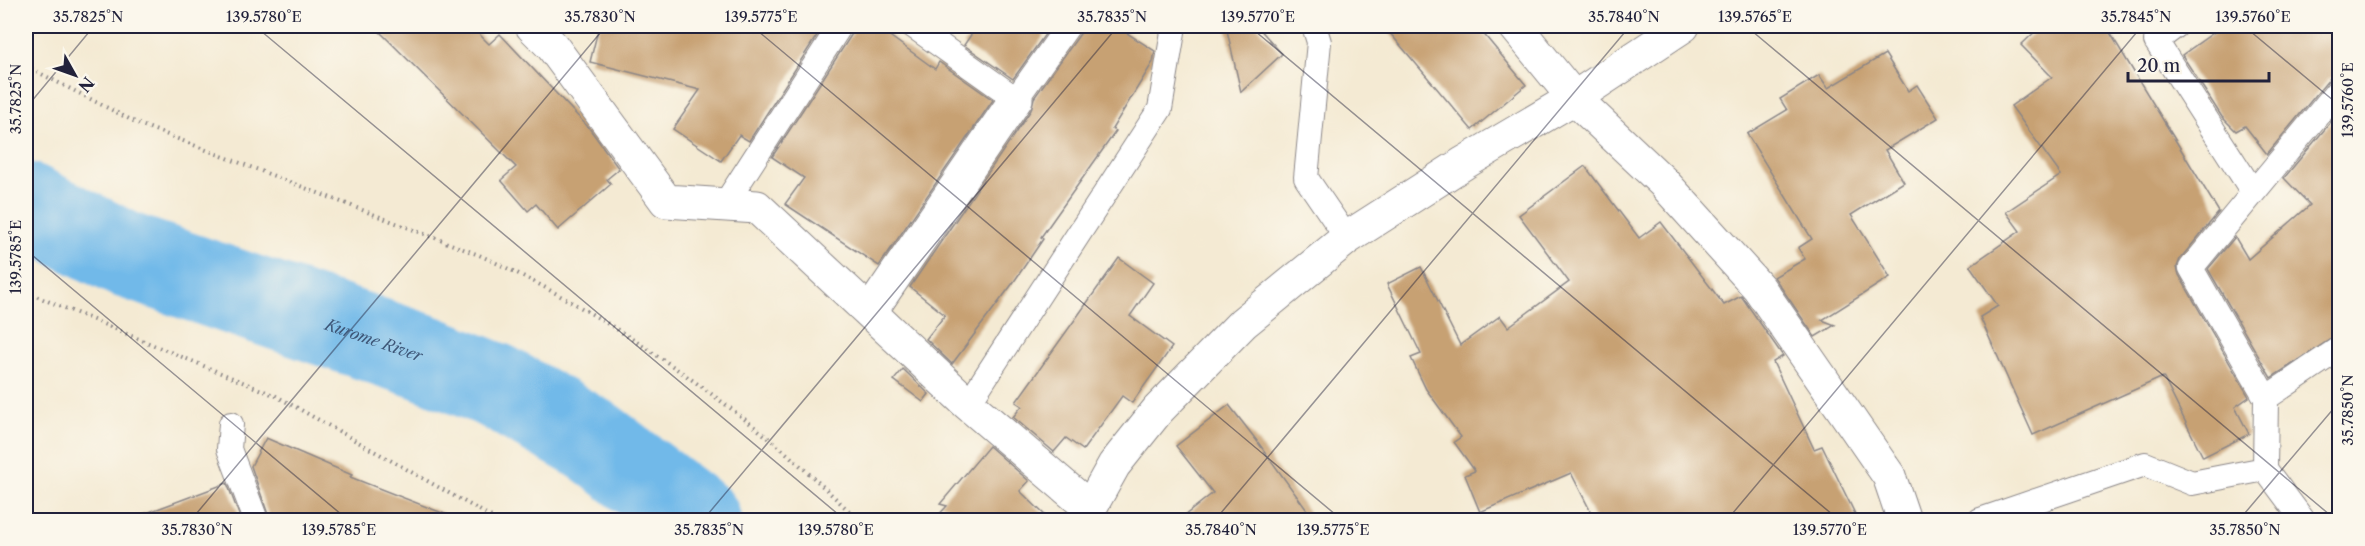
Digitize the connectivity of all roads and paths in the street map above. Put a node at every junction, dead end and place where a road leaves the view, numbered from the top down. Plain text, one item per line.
1 (840, 26) edge
2 (913, 26) edge
3 (1068, 26) edge
4 (1174, 26) edge
5 (1314, 26) edge
6 (1515, 26) edge
7 (1683, 26) edge
8 (2176, 26) edge
9 (548, 32) edge
10 (26, 66) edge
11 (2340, 88) edge
12 (1574, 98) junction
13 (1016, 99) junction
14 (2253, 192) junction
15 (725, 204) junction
16 (1347, 238) junction
17 (26, 292) edge
18 (870, 312) junction
19 (2340, 348) edge
20 (2266, 398) junction
21 (968, 404) junction
22 (231, 424) dead end
23 (2265, 469) junction
24 (1089, 514) edge
25 (256, 520) edge
26 (497, 520) edge
27 (859, 520) edge
28 (1904, 520) edge
29 (1980, 520) edge
30 (2303, 520) edge

1 - 15 lane
2 - 13 lane
3 - 13 lane
4 - 21 lane
5 - 16 lane
6 - 12 street
7 - 12 street
8 - 14 lane
9 - 15 street
10 - 27 path
11 - 14 lane
12 - 16 street
12 - 28 street
13 - 18 street
14 - 20 lane
15 - 18 street
16 - 24 street
17 - 26 path
18 - 21 street
19 - 20 lane
20 - 23 lane
21 - 24 street
22 - 25 lane
23 - 29 lane
23 - 30 lane

